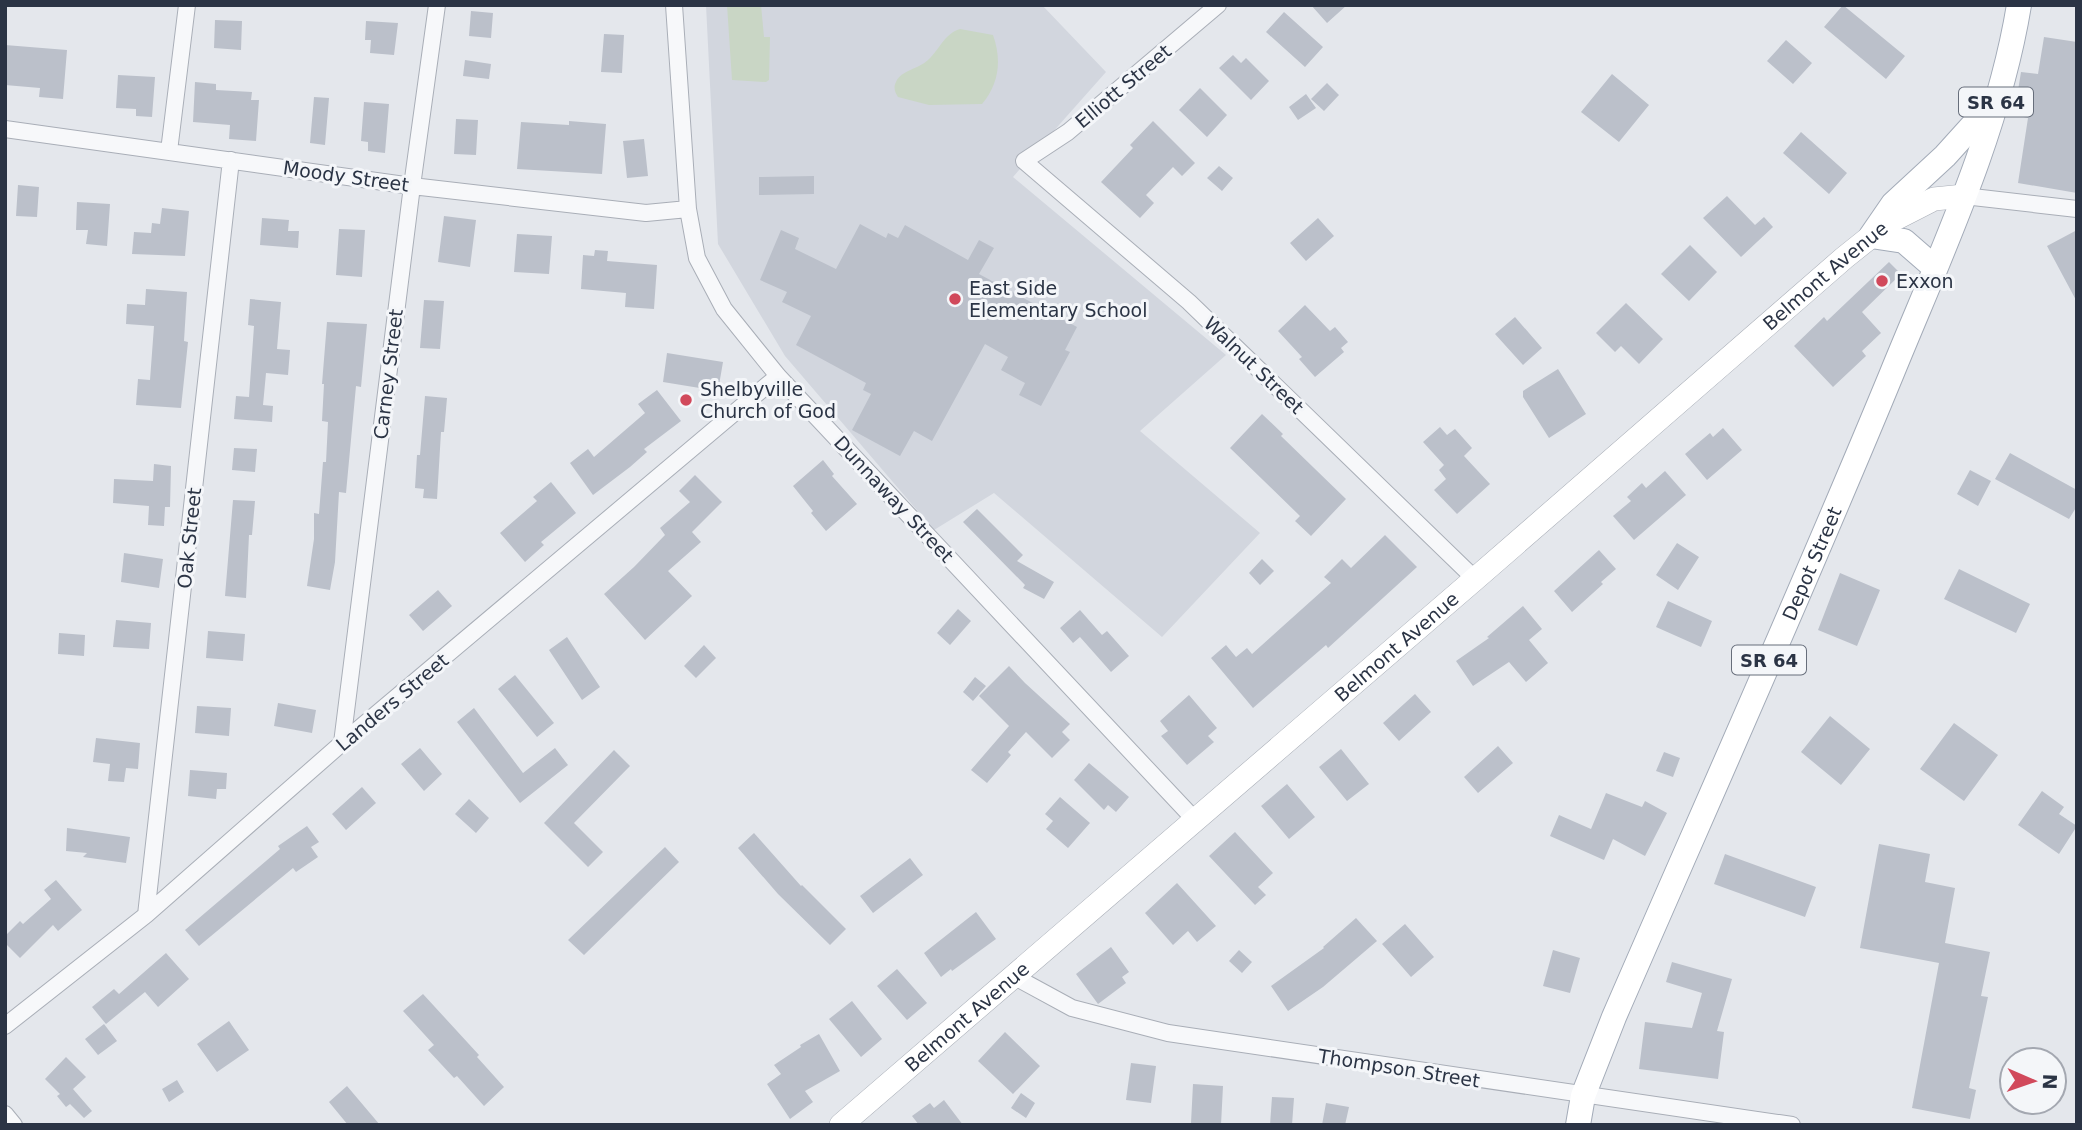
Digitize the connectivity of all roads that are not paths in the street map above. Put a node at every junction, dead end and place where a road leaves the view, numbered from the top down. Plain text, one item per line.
1 (187, 5) edge
2 (437, 5) edge
3 (674, 5) edge
4 (1218, 5) edge
5 (2019, 5) edge
6 (1997, 100) junction
7 (5, 129) edge
8 (169, 151) junction
9 (231, 160) junction
10 (1024, 161) joint
11 (412, 186) junction
12 (1964, 196) junction
13 (688, 209) junction
14 (2077, 209) edge
15 (1871, 236) junction
16 (1935, 268) junction
17 (778, 376) junction
18 (1475, 579) junction
19 (342, 743) junction
20 (1195, 820) junction
21 (146, 915) junction
22 (1015, 977) junction
23 (5, 1026) edge
24 (1583, 1096) junction
25 (5, 1114) edge
26 (14, 1125) edge
27 (841, 1125) edge
28 (1578, 1125) edge
29 (1793, 1125) edge

1 - 8 street
2 - 11 street, Carney Street
3 - 13 street, Dunnaway Street
4 - 10 street, Elliott Street
5 - 6 main road, SR 64
6 - 12 main road, SR 64
6 - 15 main road
7 - 8 street, Moody Street
8 - 9 street, Moody Street
9 - 11 street, Moody Street
9 - 21 street, Oak Street
10 - 18 street, Walnut Street
11 - 13 street, Moody Street
11 - 19 street, Carney Street
12 - 14 street
12 - 15 main road, Belmont Avenue
12 - 16 main road, Depot Street / SR 64
13 - 17 street, Dunnaway Street
15 - 16 main road
15 - 18 main road, Belmont Avenue
16 - 24 main road, Depot Street / SR 64
17 - 19 street, Landers Street
17 - 20 street, Dunnaway Street
18 - 20 main road, Belmont Avenue
19 - 21 street, Landers Street
20 - 22 main road, Belmont Avenue
21 - 23 street, Landers Street
22 - 24 street, Thompson Street
22 - 27 main road, Belmont Avenue
24 - 28 main road, Depot Street / SR 64
24 - 29 street, Thompson Street
25 - 26 street

